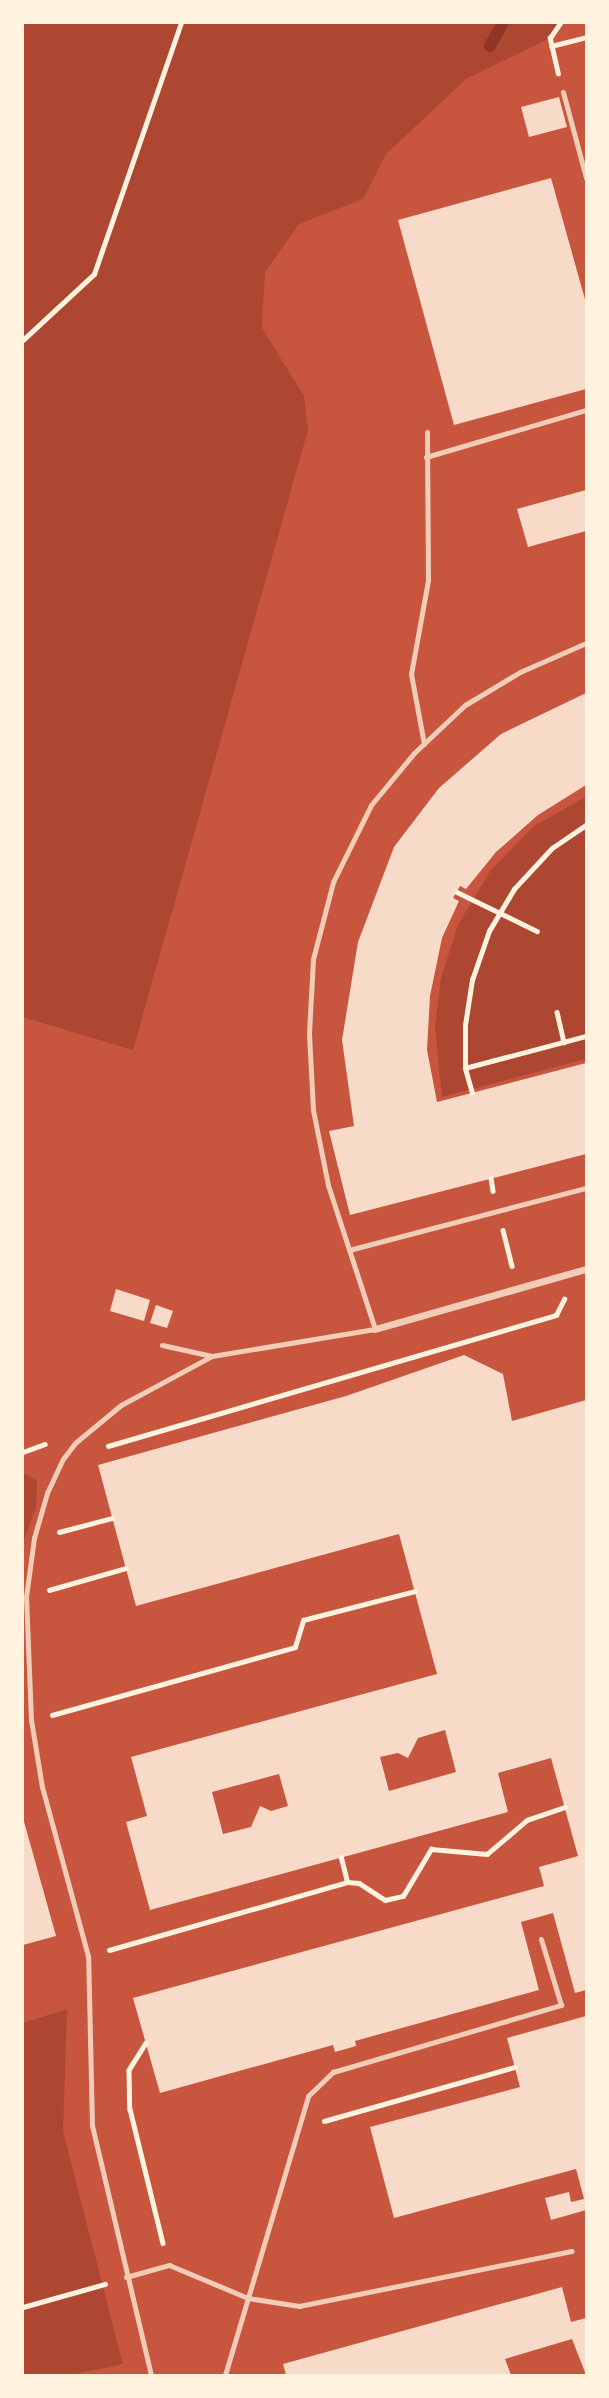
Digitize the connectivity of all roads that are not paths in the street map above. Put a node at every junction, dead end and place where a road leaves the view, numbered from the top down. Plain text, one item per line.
1 (563, 92) road end
2 (586, 178) edge
3 (586, 410) edge
4 (427, 432) dead end
5 (426, 457) junction
6 (586, 643) edge
7 (424, 744) junction
8 (586, 1188) edge
9 (349, 1251) junction
10 (586, 1269) edge
11 (375, 1329) junction
12 (162, 1345) dead end
13 (212, 1356) junction
14 (541, 1939) dead end
15 (572, 2251) dead end
16 (126, 2277) junction
17 (248, 2298) junction
18 (151, 2375) edge
19 (225, 2375) edge

1 - 2 lane
3 - 5 lane
4 - 5 lane
5 - 7 lane
6 - 7 lane
7 - 9 lane
8 - 9 lane
9 - 11 lane
10 - 11 street
11 - 13 lane
12 - 13 lane
13 - 16 lane
14 - 17 lane
15 - 17 lane
16 - 17 lane
16 - 18 lane
17 - 19 lane

